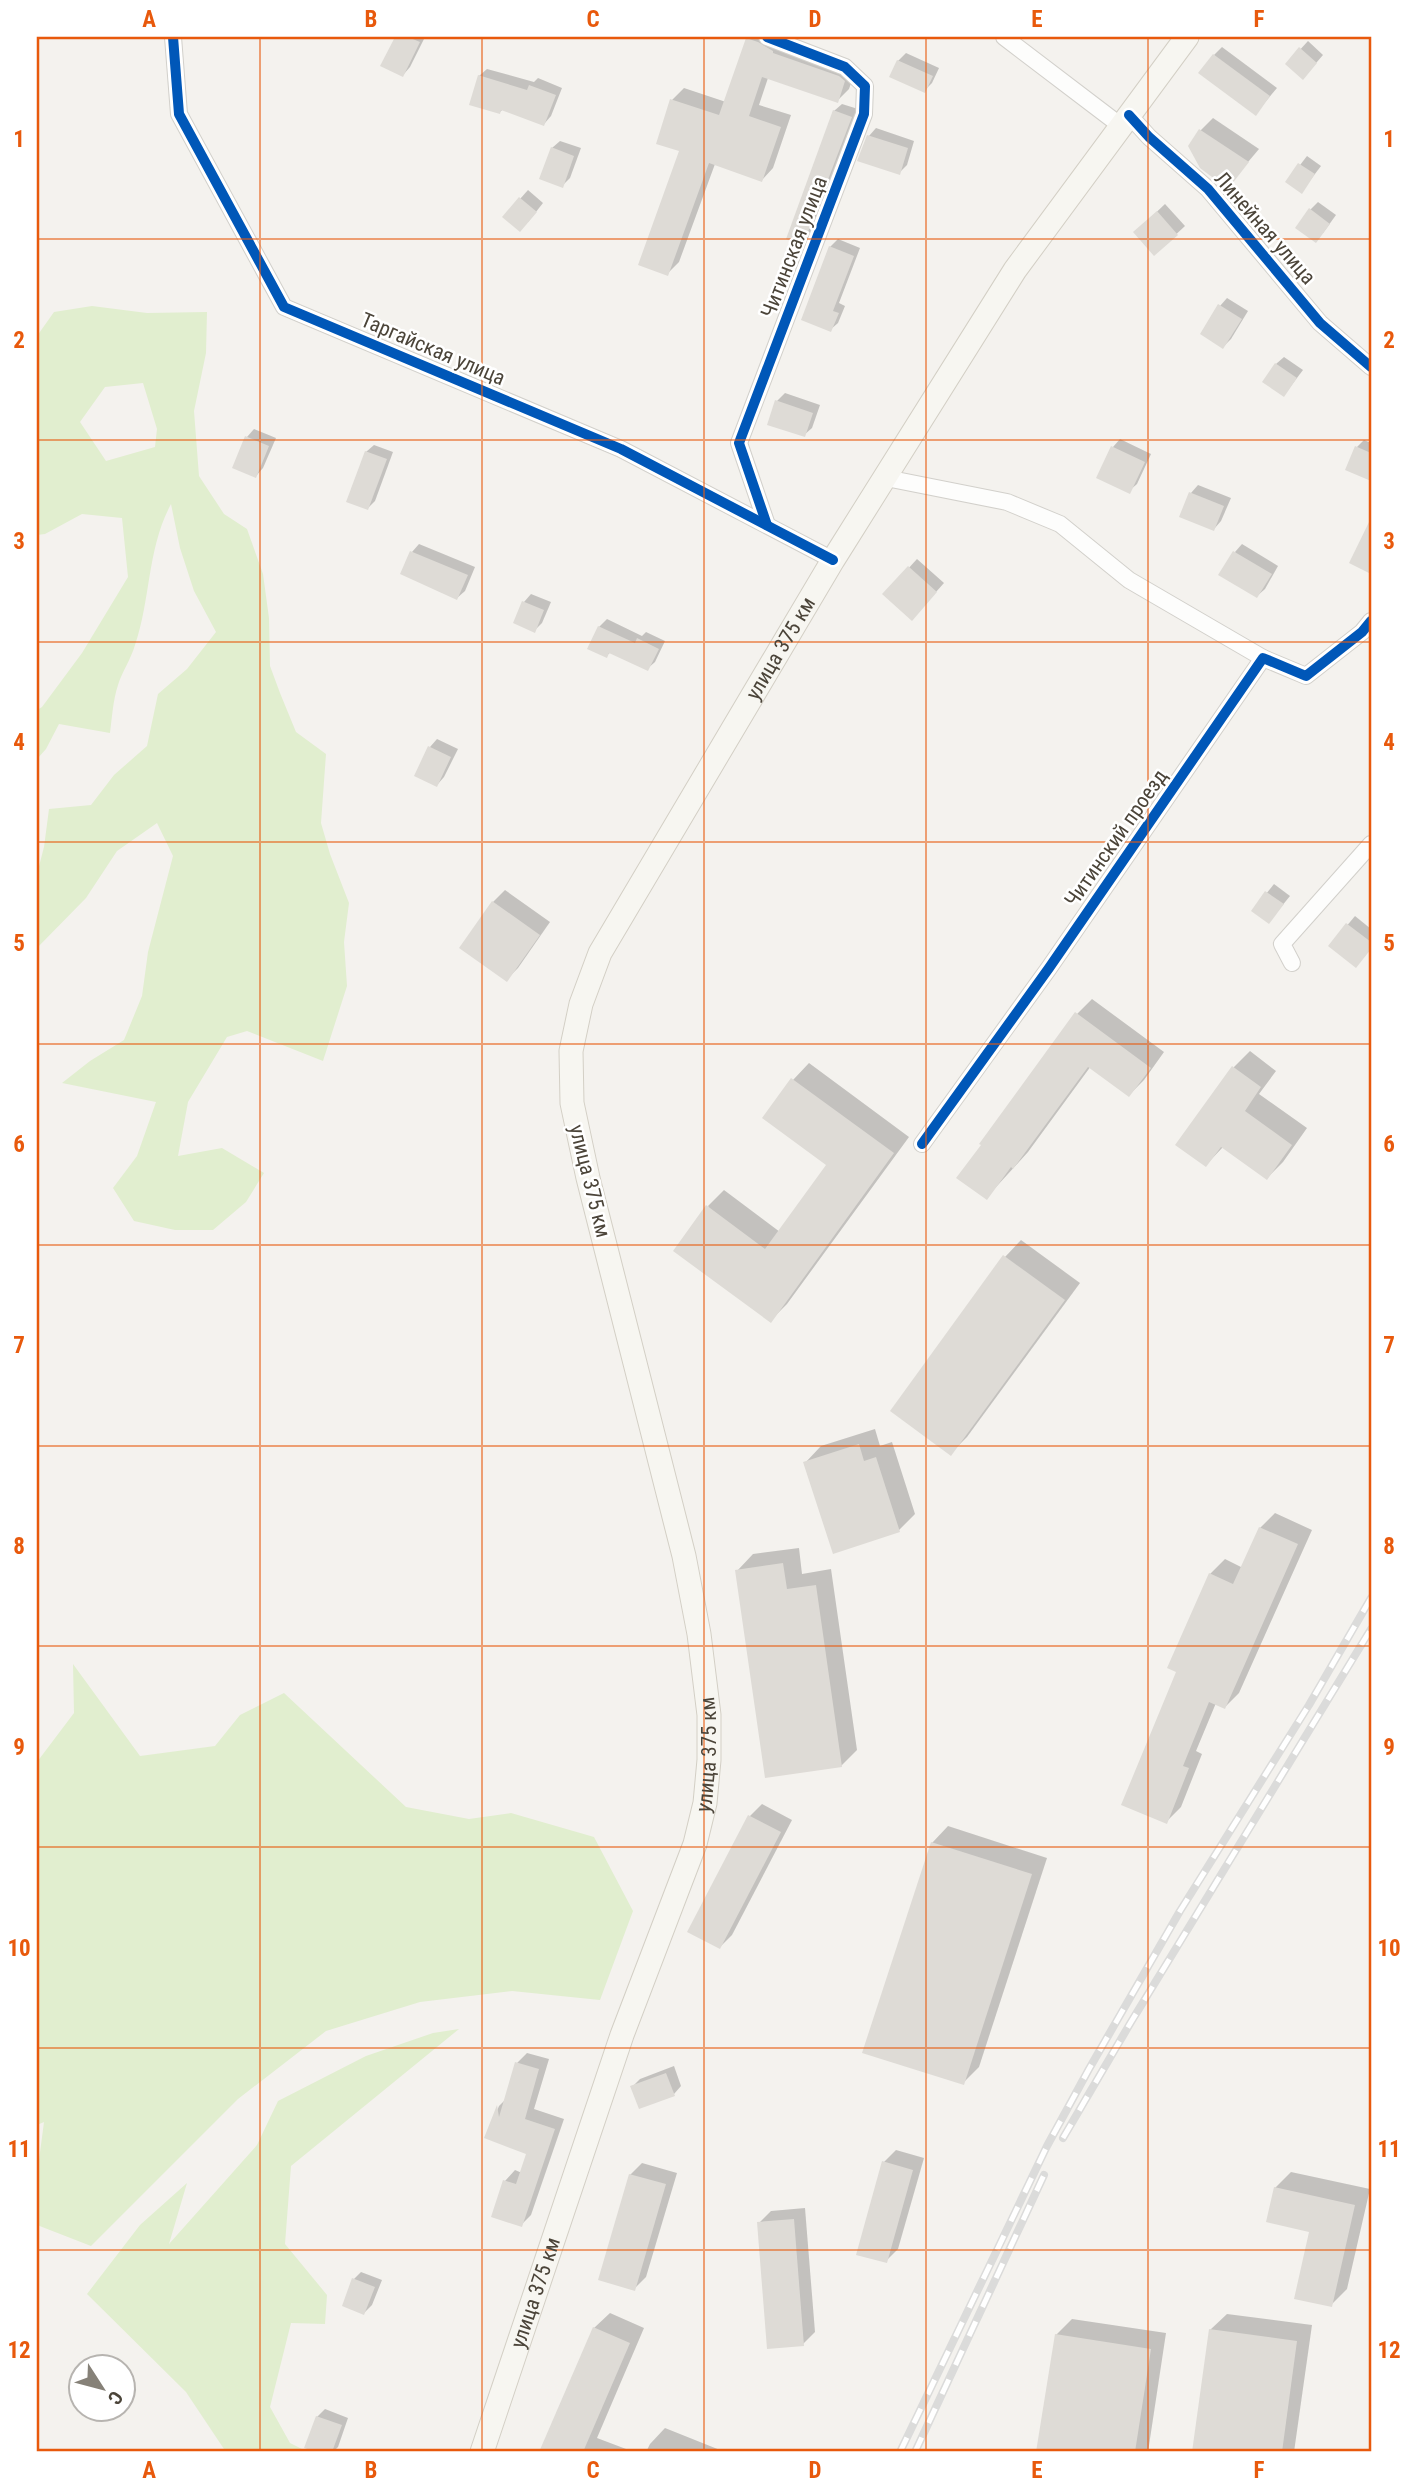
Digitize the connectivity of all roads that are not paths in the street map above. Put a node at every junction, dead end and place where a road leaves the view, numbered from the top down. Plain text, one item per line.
1 (173, 37) edge
2 (767, 37) edge
3 (1004, 37) edge
4 (1187, 37) edge
5 (1125, 120) junction
6 (1371, 368) edge
7 (886, 478) junction
8 (767, 525) junction
9 (833, 560) junction
10 (1371, 621) edge
11 (1263, 658) junction
12 (1371, 844) edge
13 (1292, 963) dead end
14 (922, 1144) dead end
15 (482, 2452) edge

1 - 8 street, Таргайская улица
2 - 8 street, Читинская улица
3 - 5 street, Линейная улица
4 - 5 main road, улица 375 км
5 - 6 street, Линейная улица
5 - 7 main road, улица 375 км
7 - 9 main road, улица 375 км
7 - 11 street
8 - 9 street, Таргайская улица
9 - 15 main road, улица 375 км
10 - 11 street
11 - 14 street, Читинский проезд
12 - 13 street

